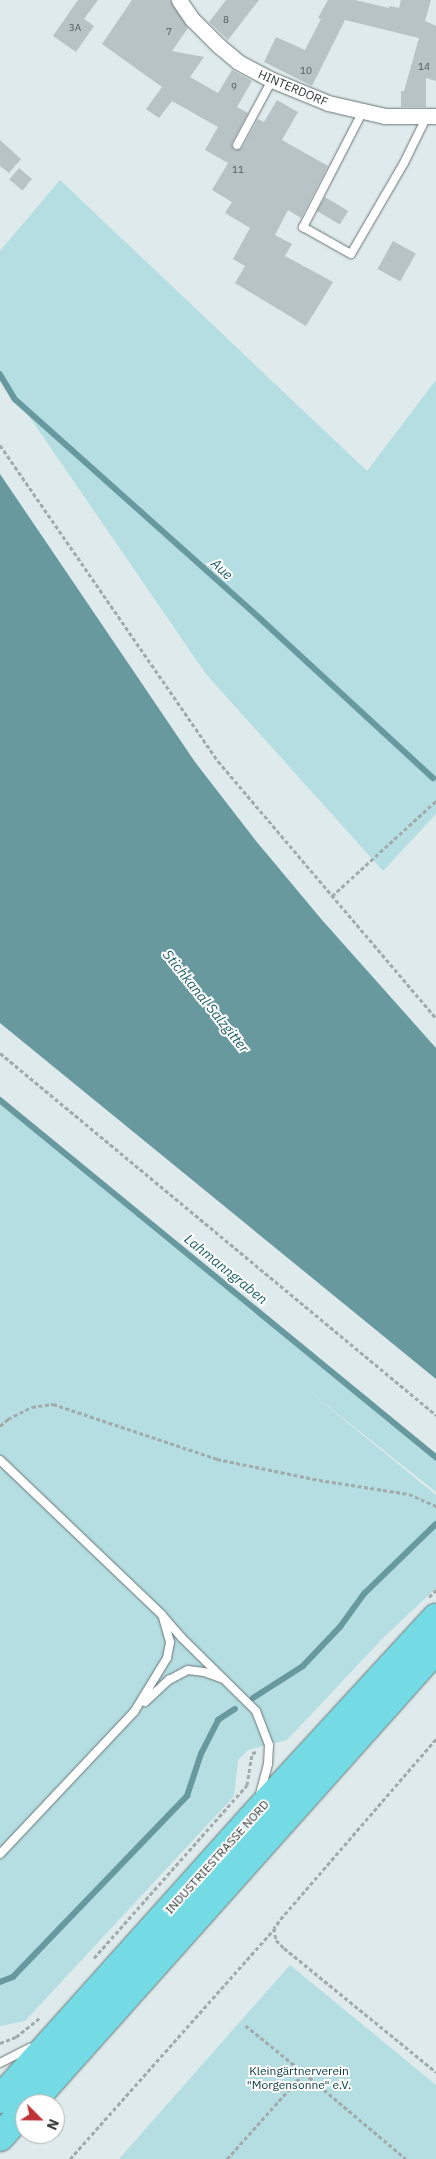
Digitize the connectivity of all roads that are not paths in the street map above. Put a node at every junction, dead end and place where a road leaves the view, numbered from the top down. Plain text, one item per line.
1 (179, 0) edge
2 (272, 80) junction
3 (363, 111) junction
4 (432, 116) edge
5 (237, 145) dead end
6 (0, 1460) edge
7 (430, 1610) edge
8 (162, 1615) junction
9 (436, 1650) edge
10 (227, 1680) junction
11 (134, 1712) junction
12 (252, 1818) junction
13 (0, 1854) edge
14 (58, 2016) junction
15 (0, 2063) edge
16 (39, 2094) edge
17 (0, 2099) edge
18 (15, 2120) edge
19 (0, 2137) edge

1 - 2 street, HINTERDORF
2 - 3 street, HINTERDORF
2 - 5 lane
3 - 4 street, HINTERDORF
3 - 4 lane
6 - 8 lane
7 - 12 highway, INDUSTRIESTRASSE NORD
8 - 10 lane
8 - 11 lane
9 - 16 highway, INDUSTRIESTRASSE NORD
10 - 11 lane
10 - 12 lane
11 - 13 lane
12 - 14 highway, INDUSTRIESTRASSE NORD
14 - 15 lane
14 - 17 highway, INDUSTRIESTRASSE NORD
18 - 19 highway

